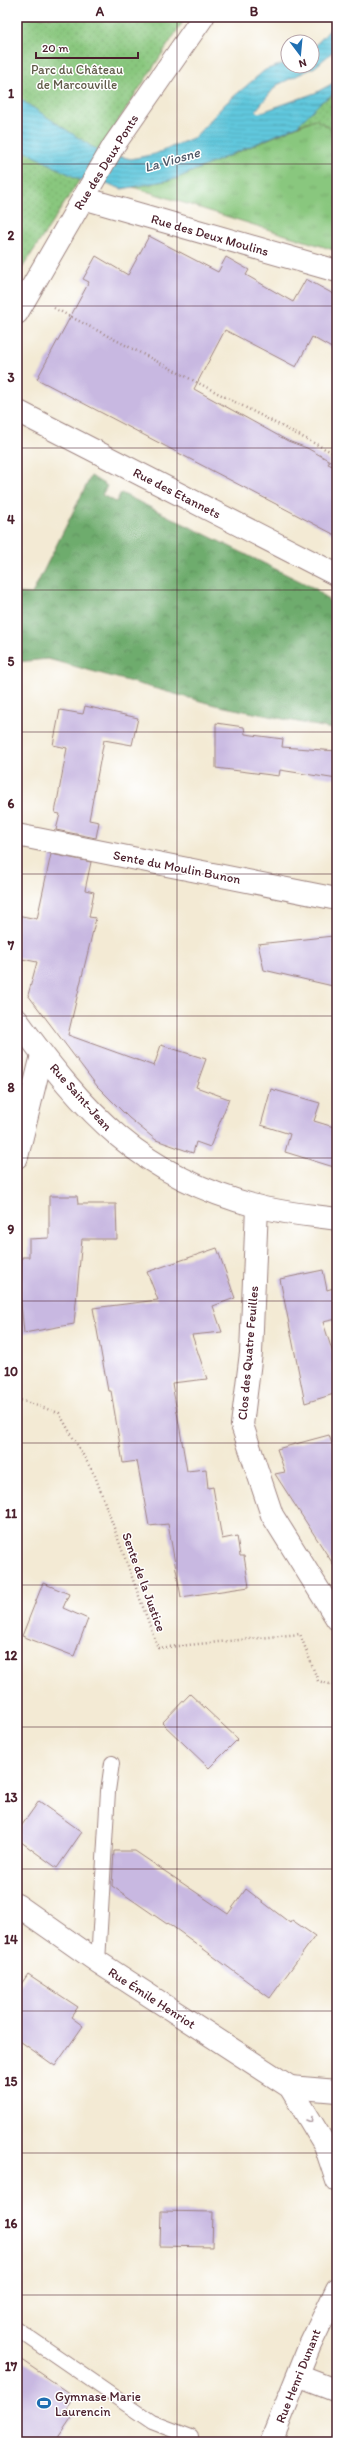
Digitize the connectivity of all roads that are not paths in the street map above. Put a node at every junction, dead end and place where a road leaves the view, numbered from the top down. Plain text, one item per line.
1 (203, 17) edge
2 (86, 192) junction
3 (337, 272) edge
4 (17, 313) edge
5 (17, 411) edge
6 (337, 575) edge
7 (17, 835) edge
8 (337, 898) edge
9 (17, 1020) edge
10 (42, 1055) junction
11 (17, 1158) edge
12 (258, 1207) junction
13 (337, 1219) edge
14 (337, 1619) edge
15 (112, 1763) dead end
16 (17, 1905) edge
17 (98, 1962) junction
18 (290, 2087) junction
19 (337, 2091) edge
20 (337, 2181) edge
21 (337, 2289) edge
22 (17, 2329) edge
23 (298, 2376) junction
24 (337, 2391) edge
25 (191, 2437) dead end
26 (271, 2442) edge

1 - 2 street, Rue des Deux Ponts
2 - 3 street, Rue des Deux Moulins
2 - 4 street, Rue des Deux Ponts
5 - 6 street, Rue des Etannets
7 - 8 street, Sente du Moulin Bunon
9 - 10 street, Rue Saint-Jean
10 - 11 street
10 - 12 street, Rue Saint-Jean
12 - 13 street, Rue Saint-Jean
12 - 14 street, Clos des Quatre Feuilles
15 - 17 lane
16 - 17 street, Rue Émile Henriot
17 - 18 street, Rue Émile Henriot
18 - 19 street, Rue Émile Henriot
18 -> 20 street, Rue Émile Henriot
21 - 23 street, Rue Henri Dunant
22 - 25 lane
23 - 24 street
23 - 26 street, Rue Henri Dunant

